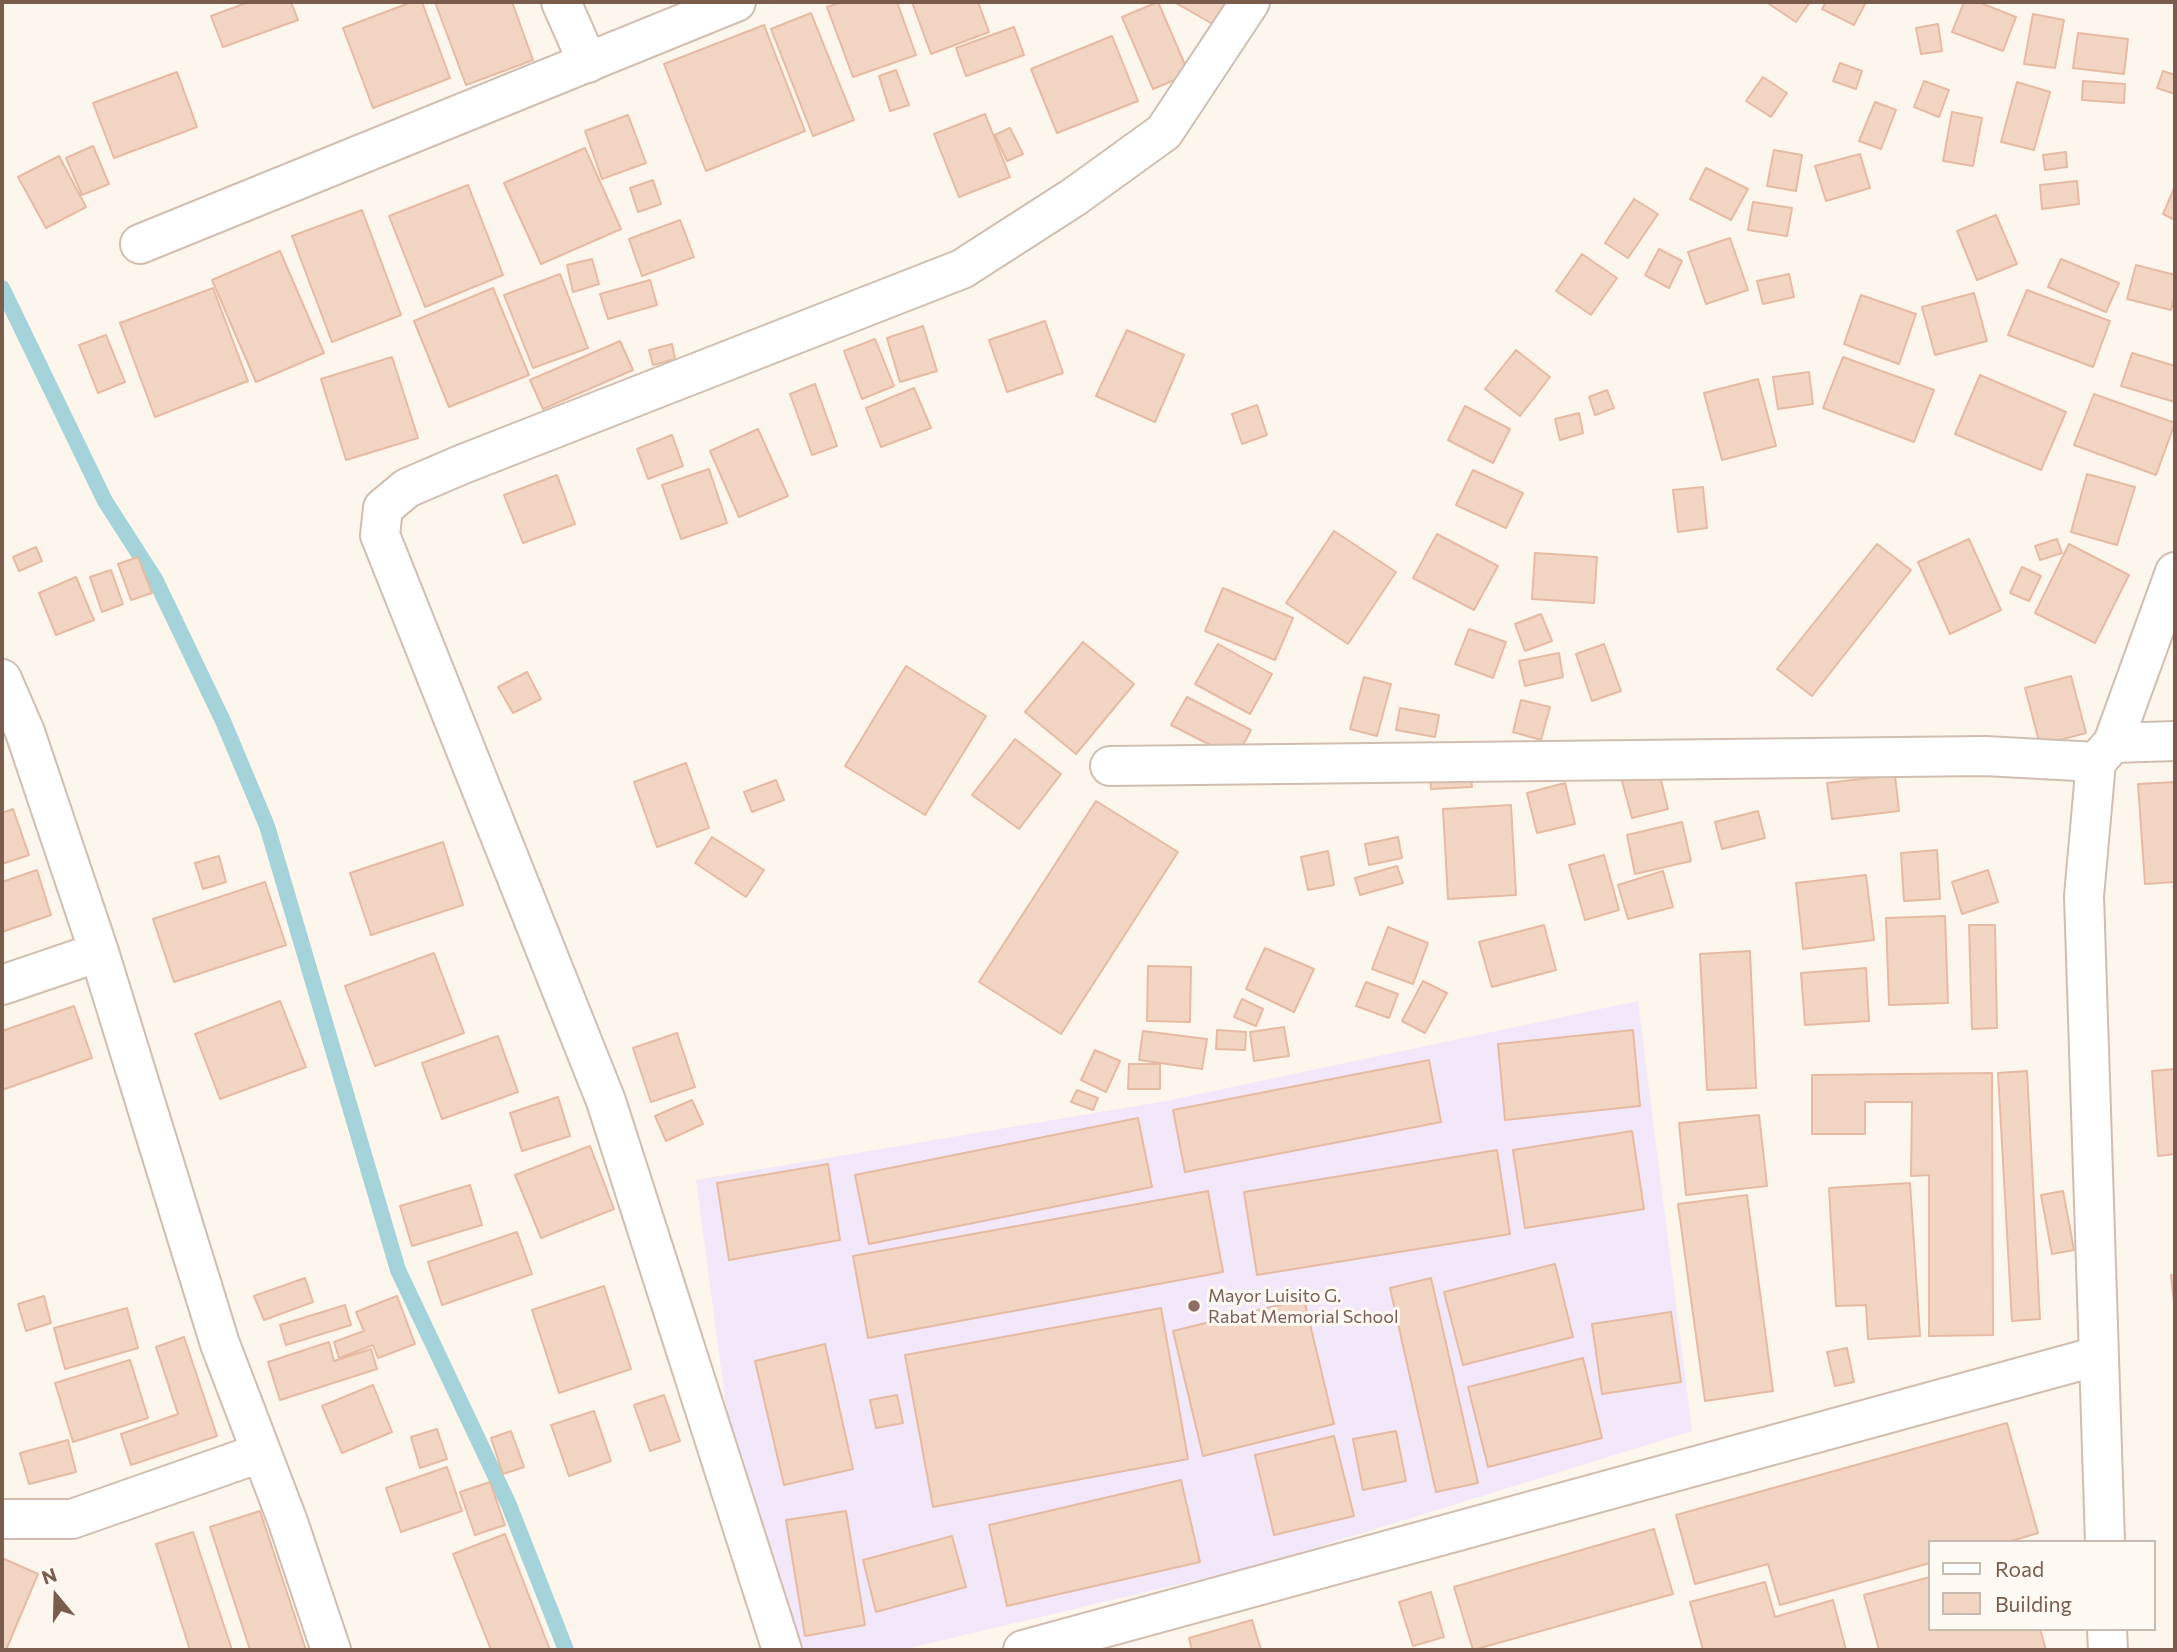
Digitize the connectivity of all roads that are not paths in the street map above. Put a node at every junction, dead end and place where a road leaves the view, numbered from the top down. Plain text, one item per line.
1 (561, 2) edge
2 (736, 2) edge
3 (1250, 2) edge
4 (588, 63) junction
5 (140, 244) dead end
6 (2175, 572) edge
7 (2, 679) edge
8 (2175, 741) edge
9 (2105, 753) junction
10 (1110, 766) dead end
11 (99, 951) junction
12 (2, 985) edge
13 (2098, 1356) junction
14 (260, 1453) junction
15 (2, 1520) edge
16 (2105, 1540) edge
17 (2108, 1631) edge
18 (331, 1650) edge
19 (782, 1650) edge
20 (1023, 1650) edge
21 (2108, 1650) edge

1 - 4 street
2 - 4 street
3 - 19 street
4 - 5 street
6 - 9 street
7 - 11 street
8 - 9 street
9 - 10 street
9 - 13 street
11 - 12 street
11 - 14 street
13 - 16 street
13 - 20 street
14 - 15 street
14 - 18 street
17 - 21 street

